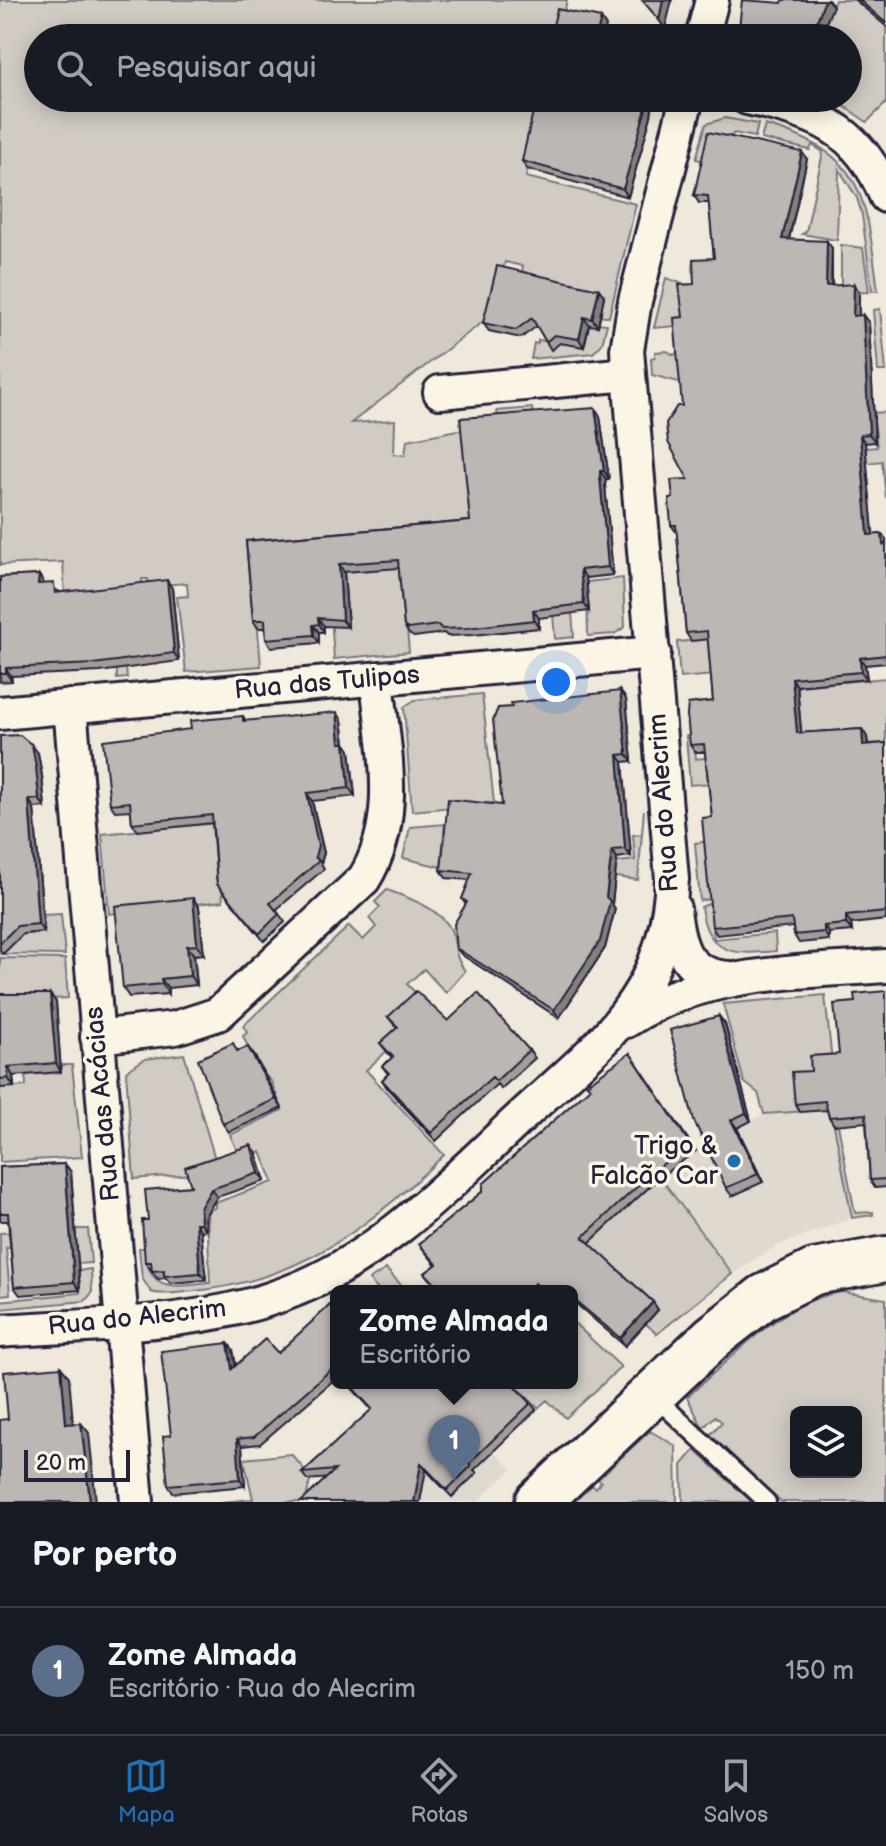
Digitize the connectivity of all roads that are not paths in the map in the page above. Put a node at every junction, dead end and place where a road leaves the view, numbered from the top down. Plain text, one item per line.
1 (712, 0) edge
2 (706, 24) edge
3 (683, 112) edge
4 (799, 112) edge
5 (886, 196) edge
6 (628, 374) junction
7 (440, 392) dead end
8 (654, 653) junction
9 (377, 679) junction
10 (70, 706) junction
11 (0, 713) edge
12 (672, 879) junction
13 (886, 966) edge
14 (741, 978) junction
15 (97, 1037) junction
16 (597, 1047) junction
17 (886, 1259) edge
18 (122, 1321) junction
19 (0, 1331) edge
20 (652, 1394) junction
21 (137, 1502) edge
22 (538, 1502) edge
23 (767, 1502) edge

1 - 2 street
3 - 6 street, Rua do Alecrim
4 - 5 street
6 - 7 street
6 - 8 street, Rua do Alecrim
8 - 9 street, Rua das Tulipas
8 - 12 street, Rua do Alecrim
9 - 10 street, Rua das Tulipas
9 - 15 street
10 - 11 street, Rua das Tulipas
10 - 15 street, Rua das Acácias
12 - 14 street
12 - 16 street, Rua do Alecrim
13 - 14 street
14 - 16 street
15 - 18 street, Rua das Acácias
16 - 18 street, Rua do Alecrim
17 - 20 main road
18 - 19 street, Rua do Alecrim
18 - 21 street, Rua das Acácias
20 - 22 main road
20 - 23 lane

